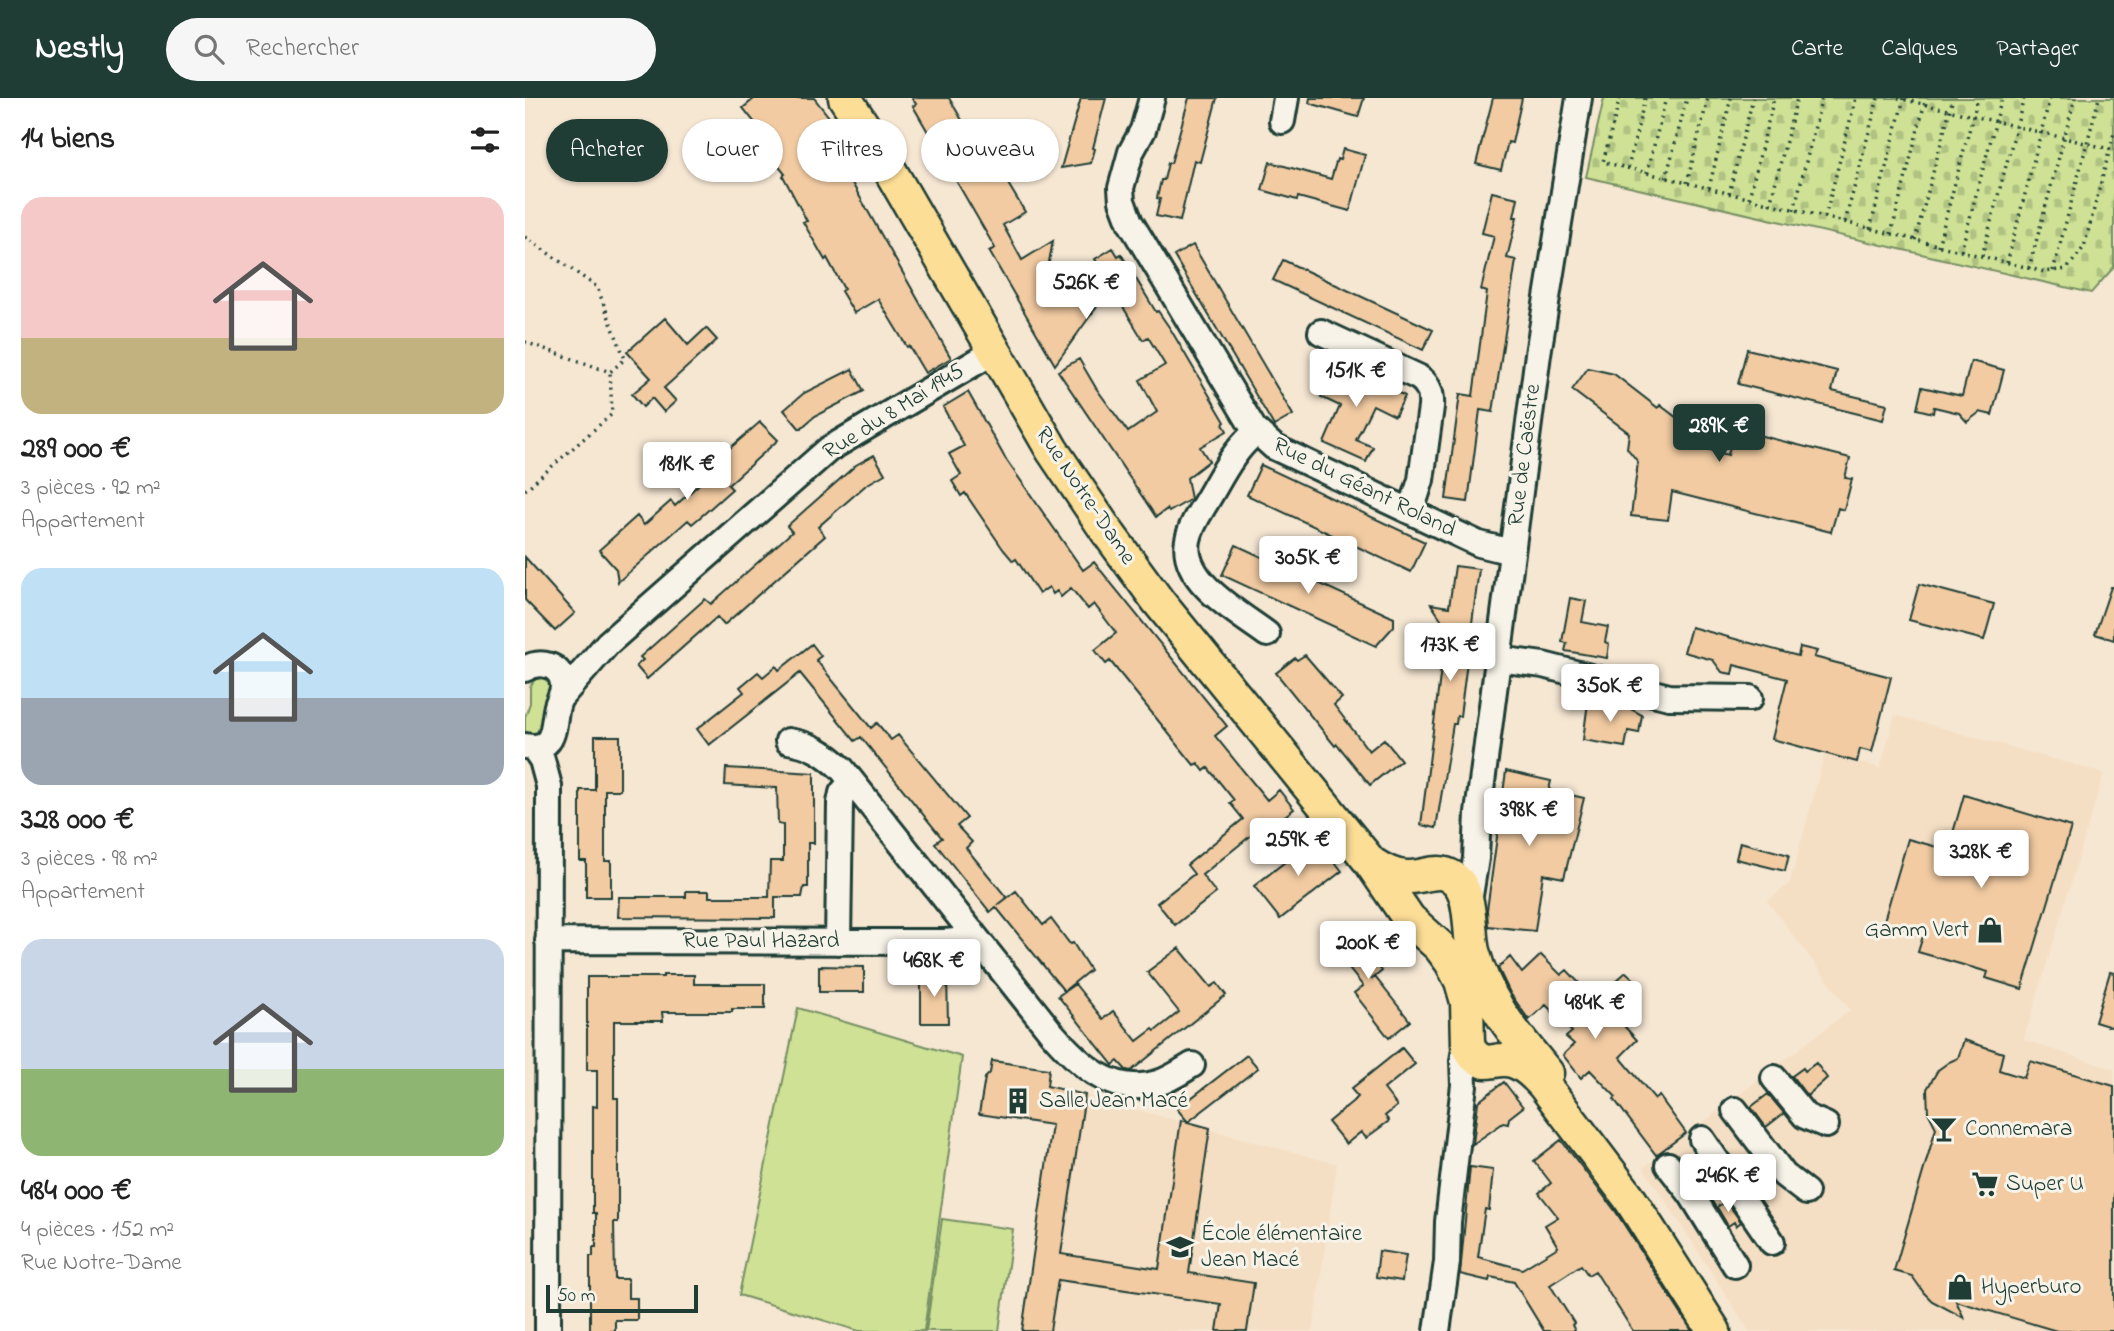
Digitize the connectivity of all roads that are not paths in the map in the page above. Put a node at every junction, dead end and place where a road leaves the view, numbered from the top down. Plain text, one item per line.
1 (845, 98) edge
2 (1152, 98) edge
3 (1579, 98) edge
4 (1321, 332) dead end
5 (995, 351) junction
6 (1255, 432) junction
7 (1411, 511) junction
8 (1513, 552) junction
9 (1267, 635) dead end
10 (608, 643) junction
11 (1499, 659) junction
12 (535, 663) edge
13 (560, 698) junction
14 (1750, 698) dead end
15 (555, 728) junction
16 (788, 741) dead end
17 (529, 746) edge
18 (852, 782) junction
19 (549, 786) junction
20 (1478, 813) junction
21 (1371, 863) junction
22 (1428, 874) junction
23 (1467, 910) junction
24 (1406, 913) junction
25 (972, 932) junction
26 (548, 941) junction
27 (838, 942) junction
28 (1511, 1028) junction
29 (1467, 1035) junction
30 (1494, 1062) junction
31 (1192, 1065) dead end
32 (1774, 1078) dead end
33 (1464, 1085) junction
34 (1735, 1110) dead end
35 (1826, 1125) dead end
36 (1702, 1139) dead end
37 (1668, 1165) dead end
38 (1806, 1192) dead end
39 (1448, 1222) junction
40 (1772, 1242) dead end
41 (1735, 1265) dead end
42 (548, 1331) edge
43 (1423, 1331) edge
44 (1437, 1331) edge
45 (1714, 1331) edge
46 (1731, 1331) edge

1 - 5 main road, Rue Notre-Dame
2 - 6 street, Rue du Géant Roland
3 - 8 street, Rue de Caëstre
4 - 7 street
5 - 10 street, Rue du 8 Mai 1945
5 - 21 main road, Rue Notre-Dame
6 - 7 street, Rue du Géant Roland
6 - 9 street
7 - 8 street, Rue du Géant Roland
8 - 11 street, Rue de Caëstre
10 - 12 street, Rue du 8 Mai 1945
10 - 13 street, Rue du 8 Mai 1945
11 - 14 street
11 - 20 street, Rue de Caëstre
12 - 13 street
13 - 15 street
15 - 17 street
15 - 19 street
16 - 18 street
17 - 19 street
18 - 25 street
18 - 27 street
19 - 26 street
20 - 22 street, Rue de Caëstre
20 - 23 street, Rue de Caëstre
21 - 22 main road, Rue Notre-Dame
21 - 24 main road, Rue Notre-Dame
22 - 23 main road, Rue Notre-Dame
22 - 24 main road
23 - 28 main road, Rue Notre-Dame
24 - 29 main road, Rue Notre-Dame
25 - 27 street, Rue Paul Hazard
25 - 31 street
26 - 27 street, Rue Paul Hazard
26 - 42 street
28 - 30 main road
28 - 46 main road, Rue Notre-Dame
29 - 30 main road
29 - 33 street
30 - 33 street
30 - 45 main road
32 - 35 street
33 - 39 street
34 - 38 street
36 - 40 street
37 - 41 street
39 - 43 street
39 - 44 street

